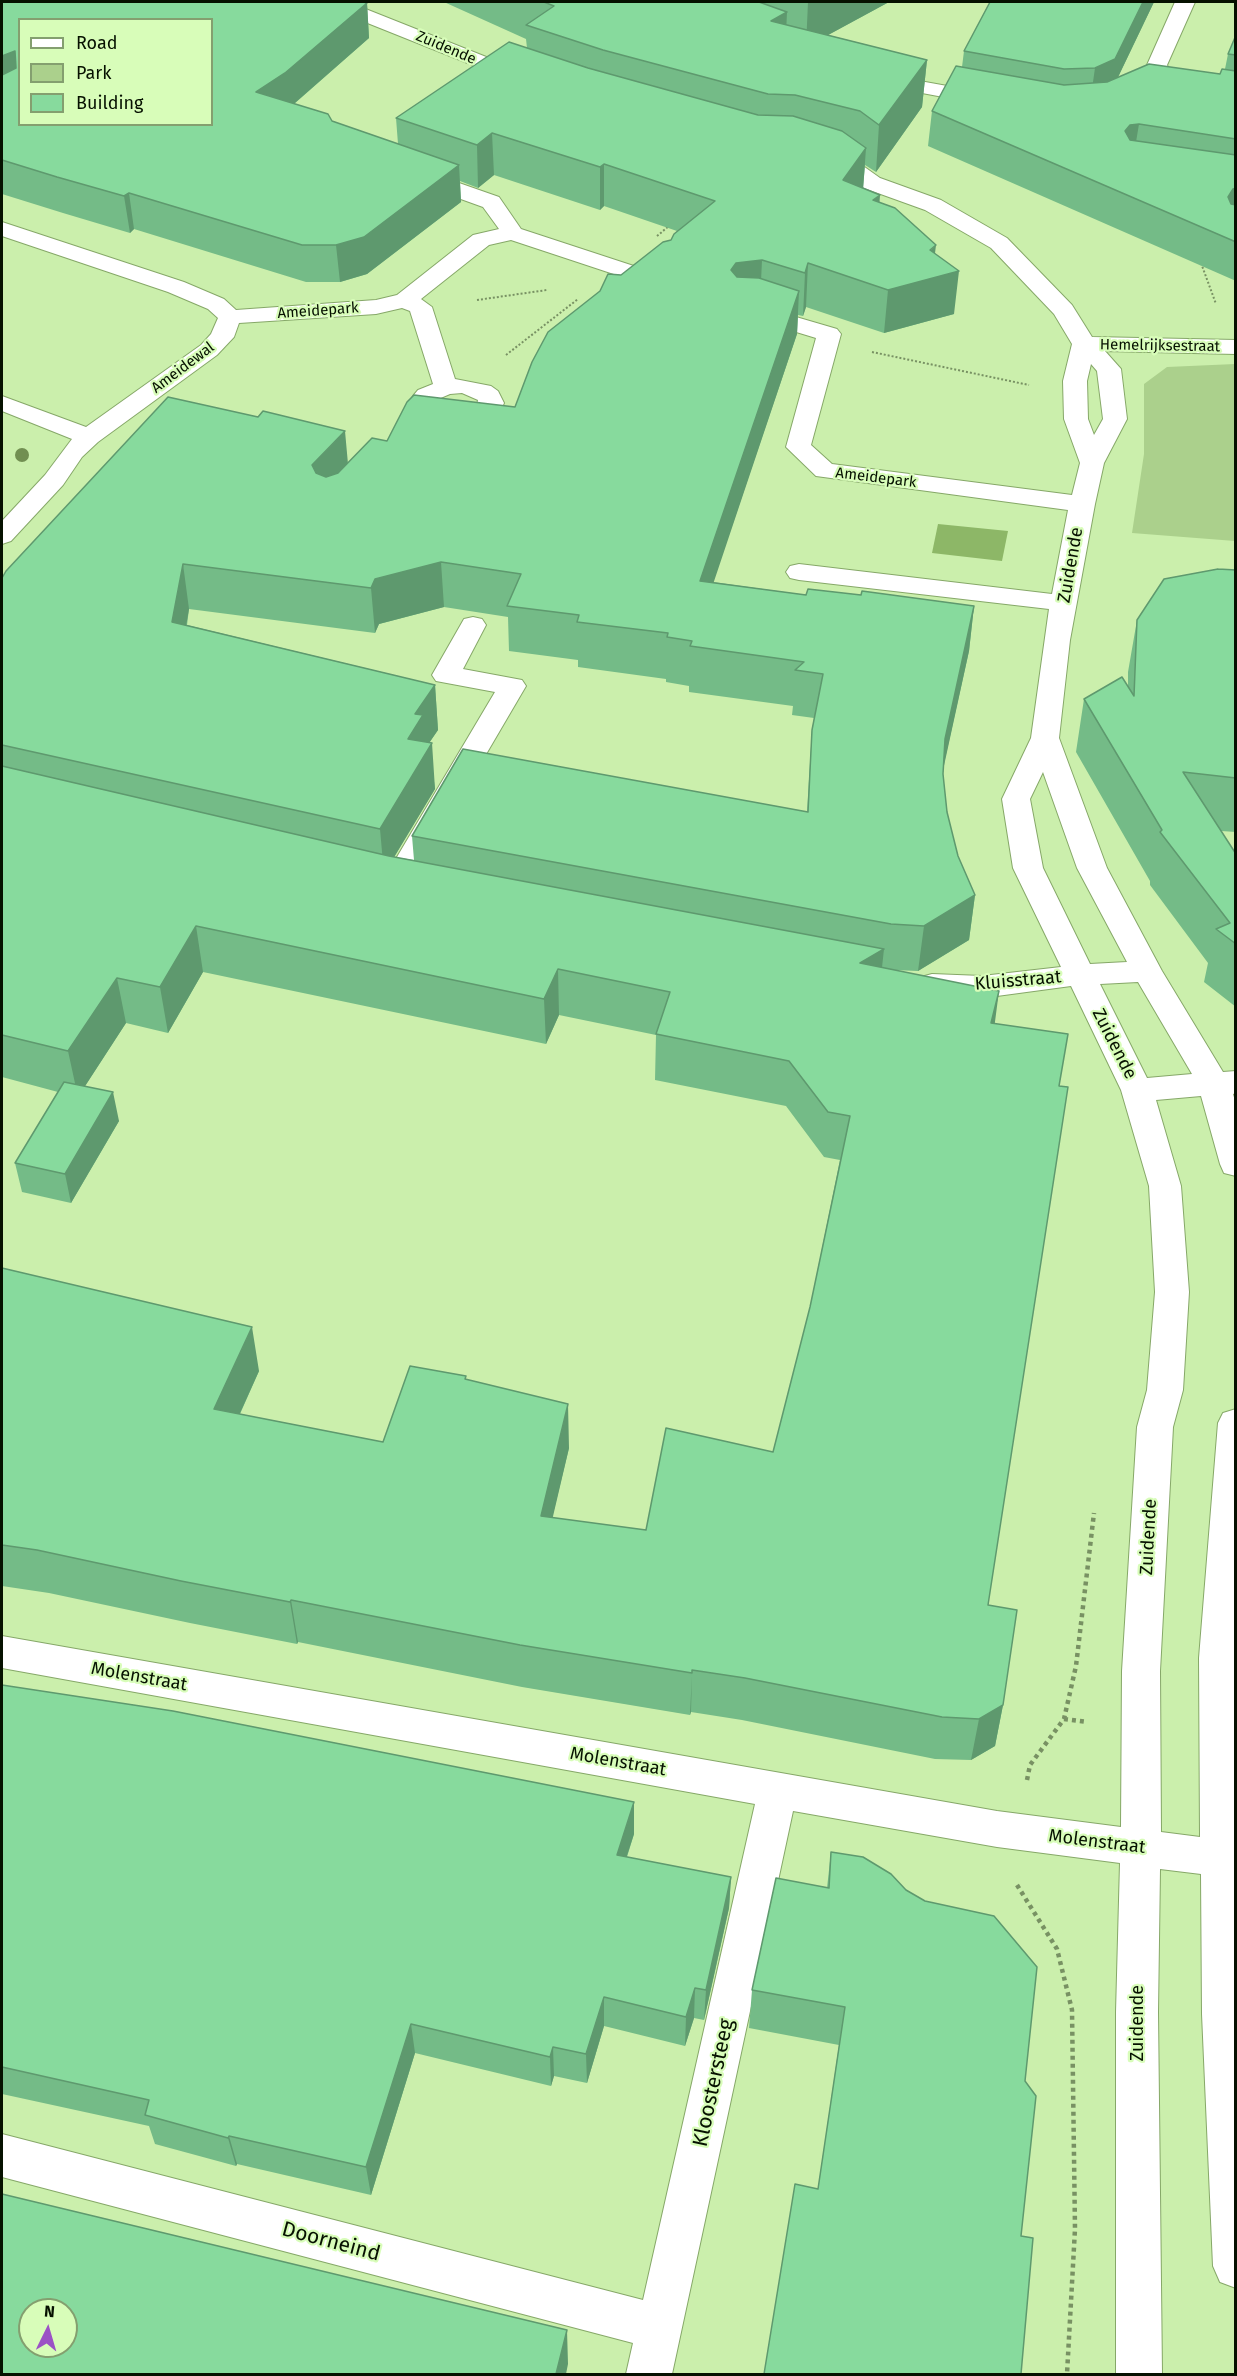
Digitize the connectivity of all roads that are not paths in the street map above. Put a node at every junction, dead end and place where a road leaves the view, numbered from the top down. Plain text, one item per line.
1 (332, 2) edge
2 (1185, 2) edge
3 (366, 8) edge
4 (865, 77) edge
5 (543, 85) edge
6 (1144, 90) edge
7 (1002, 102) edge
8 (800, 161) edge
9 (396, 168) edge
10 (2, 229) edge
11 (512, 233) junction
12 (653, 279) edge
13 (412, 304) junction
14 (752, 310) edge
15 (230, 317) junction
16 (1084, 344) junction
17 (1234, 347) edge
18 (446, 387) junction
19 (2, 403) edge
20 (88, 437) junction
21 (1092, 463) junction
22 (1082, 504) junction
23 (2, 536) edge
24 (799, 572) dead end
25 (1065, 603) junction
26 (473, 625) dead end
27 (1045, 738) junction
28 (393, 889) edge
29 (1147, 971) junction
30 (1078, 975) junction
31 (898, 983) edge
32 (1225, 1082) edge
33 (1137, 1090) junction
34 (1236, 1164) edge
35 (1236, 1423) edge
36 (2, 1652) edge
37 (778, 1790) junction
38 (1141, 1847) junction
39 (1229, 1859) edge
40 (2, 2156) edge
41 (1236, 2266) edge
42 (660, 2327) junction
43 (649, 2374) edge
44 (1139, 2374) edge

1 - 3 street, Zuidende
2 - 6 street
3 - 5 street, Zuidende
4 - 7 street
8 - 16 street, Zuidende
9 - 11 street
10 - 15 street
11 - 12 street
11 - 13 street, Ameidepark
13 - 15 street, Ameidepark
13 - 18 street
14 - 22 street, Ameidepark
15 - 20 street, Ameidewal
16 - 17 street, Hemelrijksestraat
16 - 21 street
16 - 21 street, Zuidende
18 - 18 street
19 - 20 street
20 - 23 street, Ameidewal
21 - 22 street, Zuidende
22 - 25 street, Zuidende
24 - 25 street
25 - 27 street, Zuidende
26 - 28 street
27 - 29 street, Zuidende
27 - 30 street, Zuidende
29 - 30 street, Kluisstraat
29 - 32 street, Zuidende
30 - 31 street, Kluisstraat
30 - 33 street, Zuidende
32 - 33 street
32 - 34 street, Zuidende
33 - 38 street, Zuidende
35 - 39 street
36 - 37 street, Molenstraat
37 - 38 street, Molenstraat
37 - 42 street, Kloostersteeg
38 - 39 street, Molenstraat
38 - 44 street, Zuidende
39 - 41 street
40 - 42 street, Doorneind
42 - 43 street, Kloostersteeg

